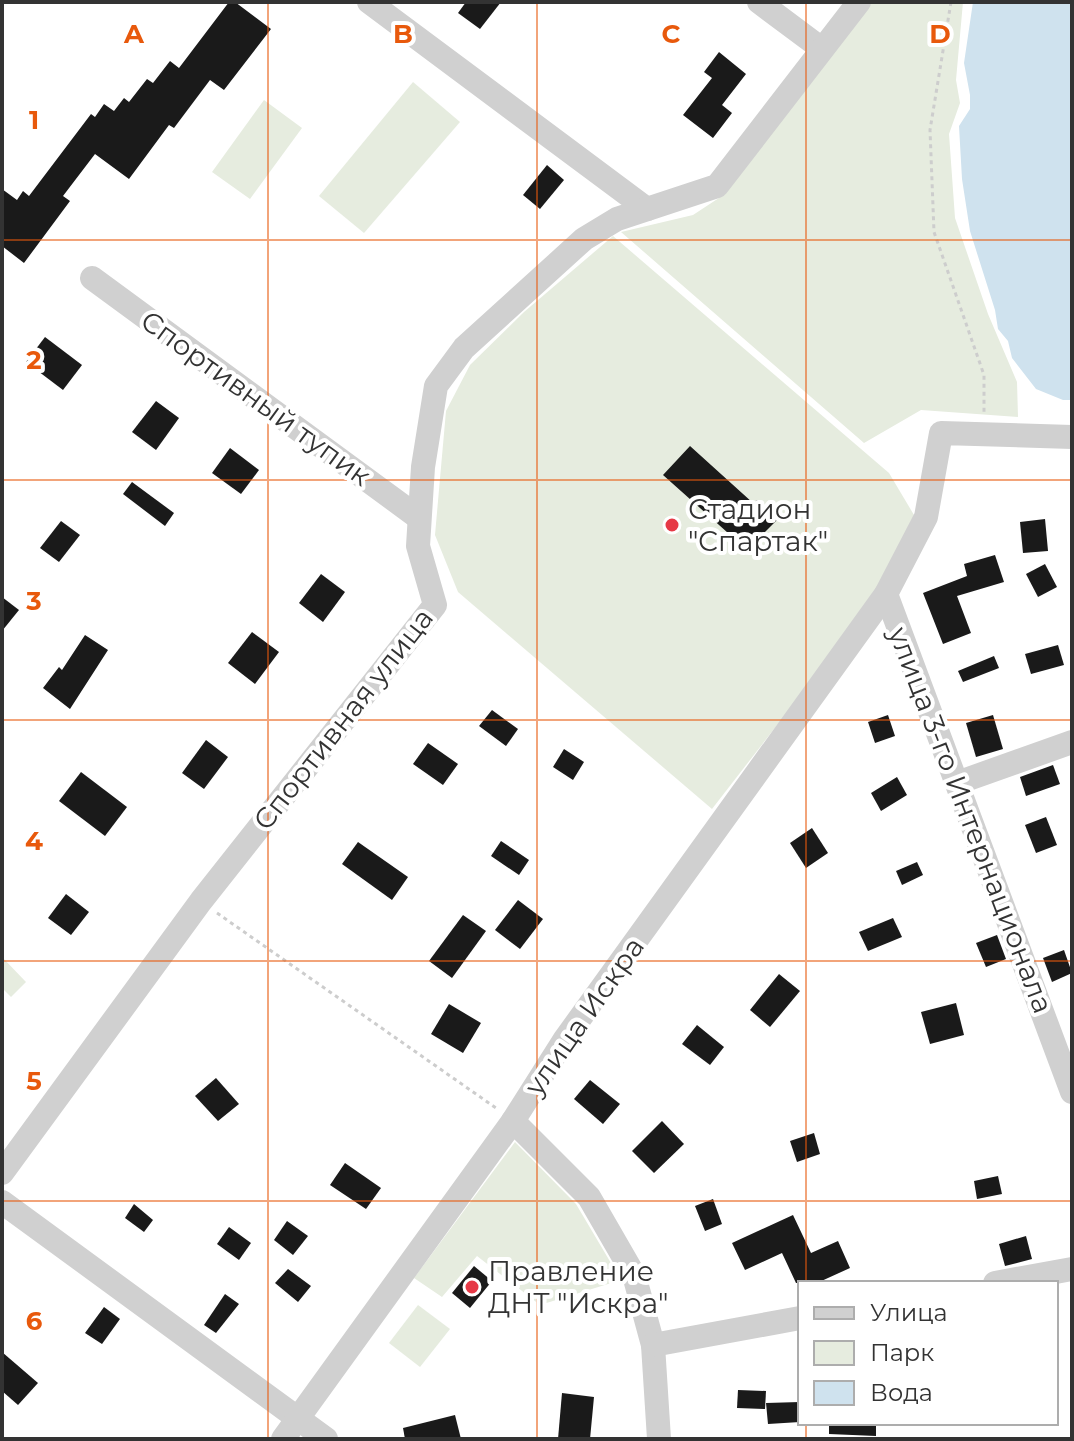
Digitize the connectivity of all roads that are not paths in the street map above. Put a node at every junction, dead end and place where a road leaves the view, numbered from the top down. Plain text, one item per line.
1 (369, 2) edge
2 (759, 2) edge
3 (859, 2) edge
4 (822, 49) junction
5 (647, 209) junction
6 (92, 278) dead end
7 (1072, 437) edge
8 (419, 518) junction
9 (886, 594) junction
10 (1072, 742) edge
11 (957, 783) junction
12 (1072, 1092) edge
13 (513, 1121) junction
14 (2, 1173) edge
15 (2, 1202) edge
16 (1072, 1269) edge
17 (1006, 1281) edge
18 (798, 1318) edge
19 (653, 1345) junction
20 (290, 1429) edge
21 (326, 1439) edge
22 (659, 1439) edge

1 - 5 street
2 - 4 street
3 - 4 street, Спортивная улица
4 - 5 street, Спортивная улица
5 - 8 street, Спортивная улица
6 - 8 street, Спортивный тупик
7 - 9 street, улица Искра
8 - 14 street, Спортивная улица
9 - 11 street, улица 3-го Интернационала
9 - 13 street, улица Искра
10 - 11 street
11 - 12 street, улица 3-го Интернационала
13 - 19 street
13 - 20 street, улица Искра
15 - 20 street
16 - 17 street
18 - 19 street
19 - 22 street
20 - 21 street

